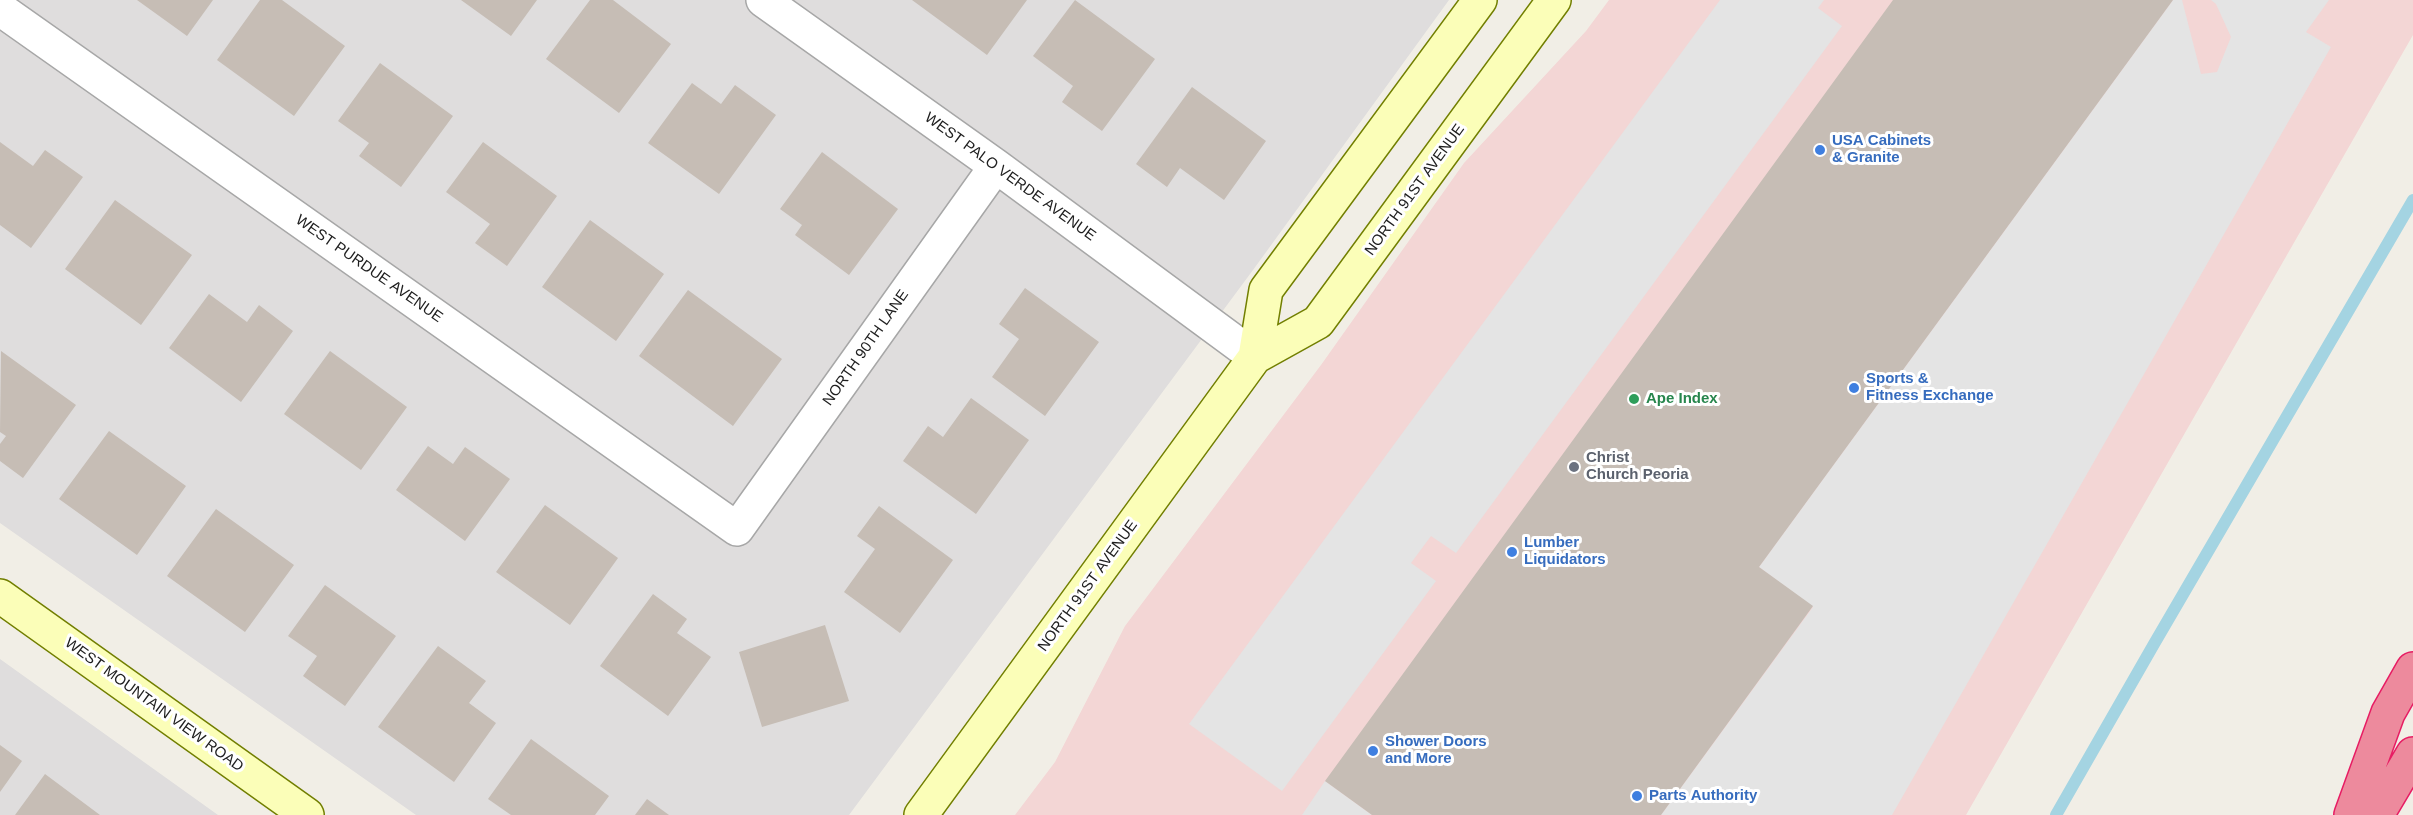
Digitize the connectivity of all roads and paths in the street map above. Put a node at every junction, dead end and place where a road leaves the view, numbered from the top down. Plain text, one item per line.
1 (763, 0) edge
2 (1480, 0) edge
3 (1554, 0) edge
4 (0, 9) edge
5 (996, 166) junction
6 (1254, 357) junction
7 (737, 530) joint
8 (0, 596) edge
9 (2413, 669) edge
10 (2413, 754) edge
11 (307, 815) edge
12 (921, 815) edge
13 (2351, 815) edge
14 (2377, 815) edge

1 - 5 street, WEST PALO VERDE AVENUE
2 - 6 main road, NORTH 91ST AVENUE
3 - 6 main road, NORTH 91ST AVENUE
4 - 7 street, WEST PURDUE AVENUE
5 - 6 street, WEST PALO VERDE AVENUE
5 - 7 street, NORTH 90TH LANE
6 - 12 main road, NORTH 91ST AVENUE
8 - 11 main road, WEST MOUNTAIN VIEW ROAD
9 - 13 highway
10 - 14 highway

